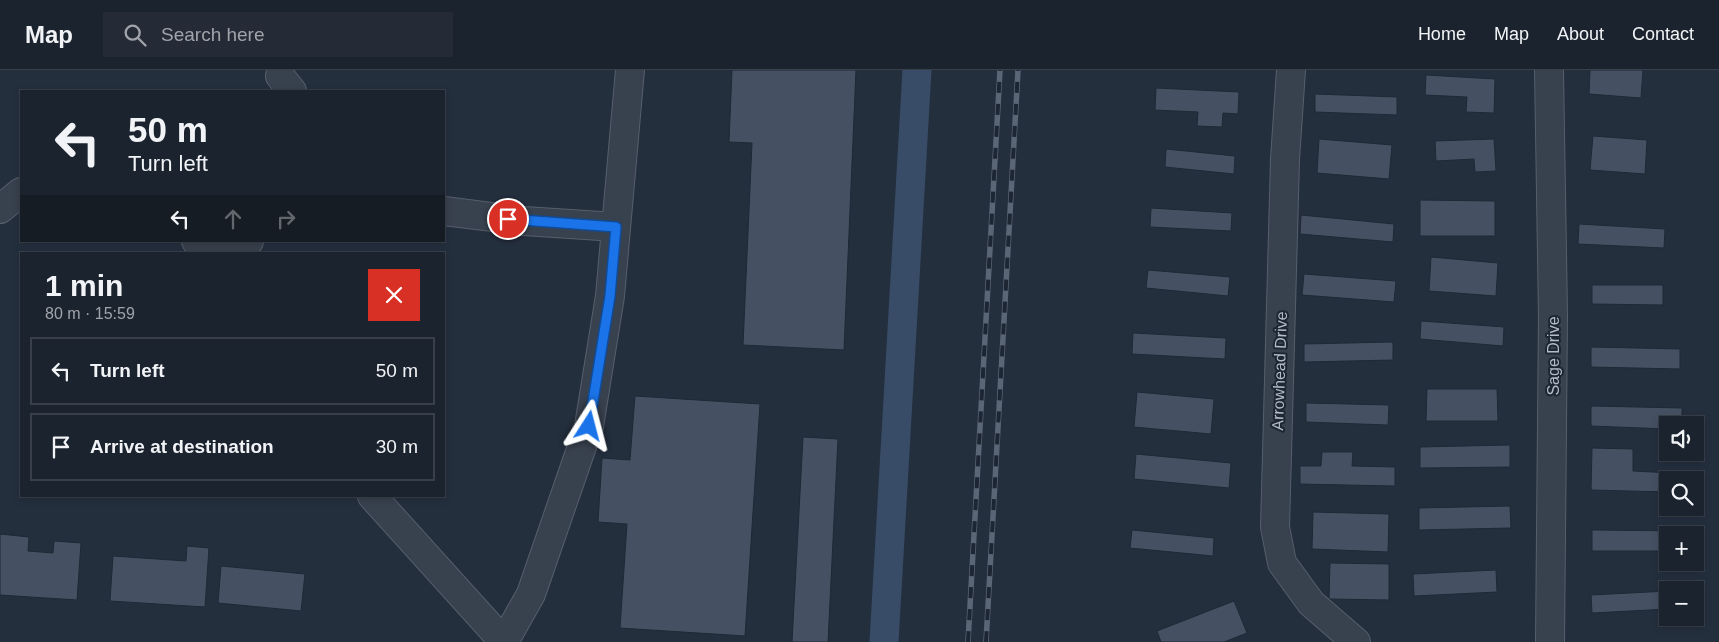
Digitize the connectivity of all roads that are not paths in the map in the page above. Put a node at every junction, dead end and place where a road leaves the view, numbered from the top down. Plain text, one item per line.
1 (630, 70) edge
2 (1290, 70) edge
3 (1549, 70) edge
4 (20, 193) edge
5 (0, 209) edge
6 (445, 211) edge
7 (616, 227) junction
8 (247, 242) edge
9 (211, 249) edge
10 (373, 497) edge
11 (1356, 642) edge
12 (1550, 642) edge

1 - 7 street
2 - 11 street, Arrowhead Drive
3 - 12 street, Sage Drive
4 - 5 street
6 - 7 street
7 - 10 street
8 - 9 street

